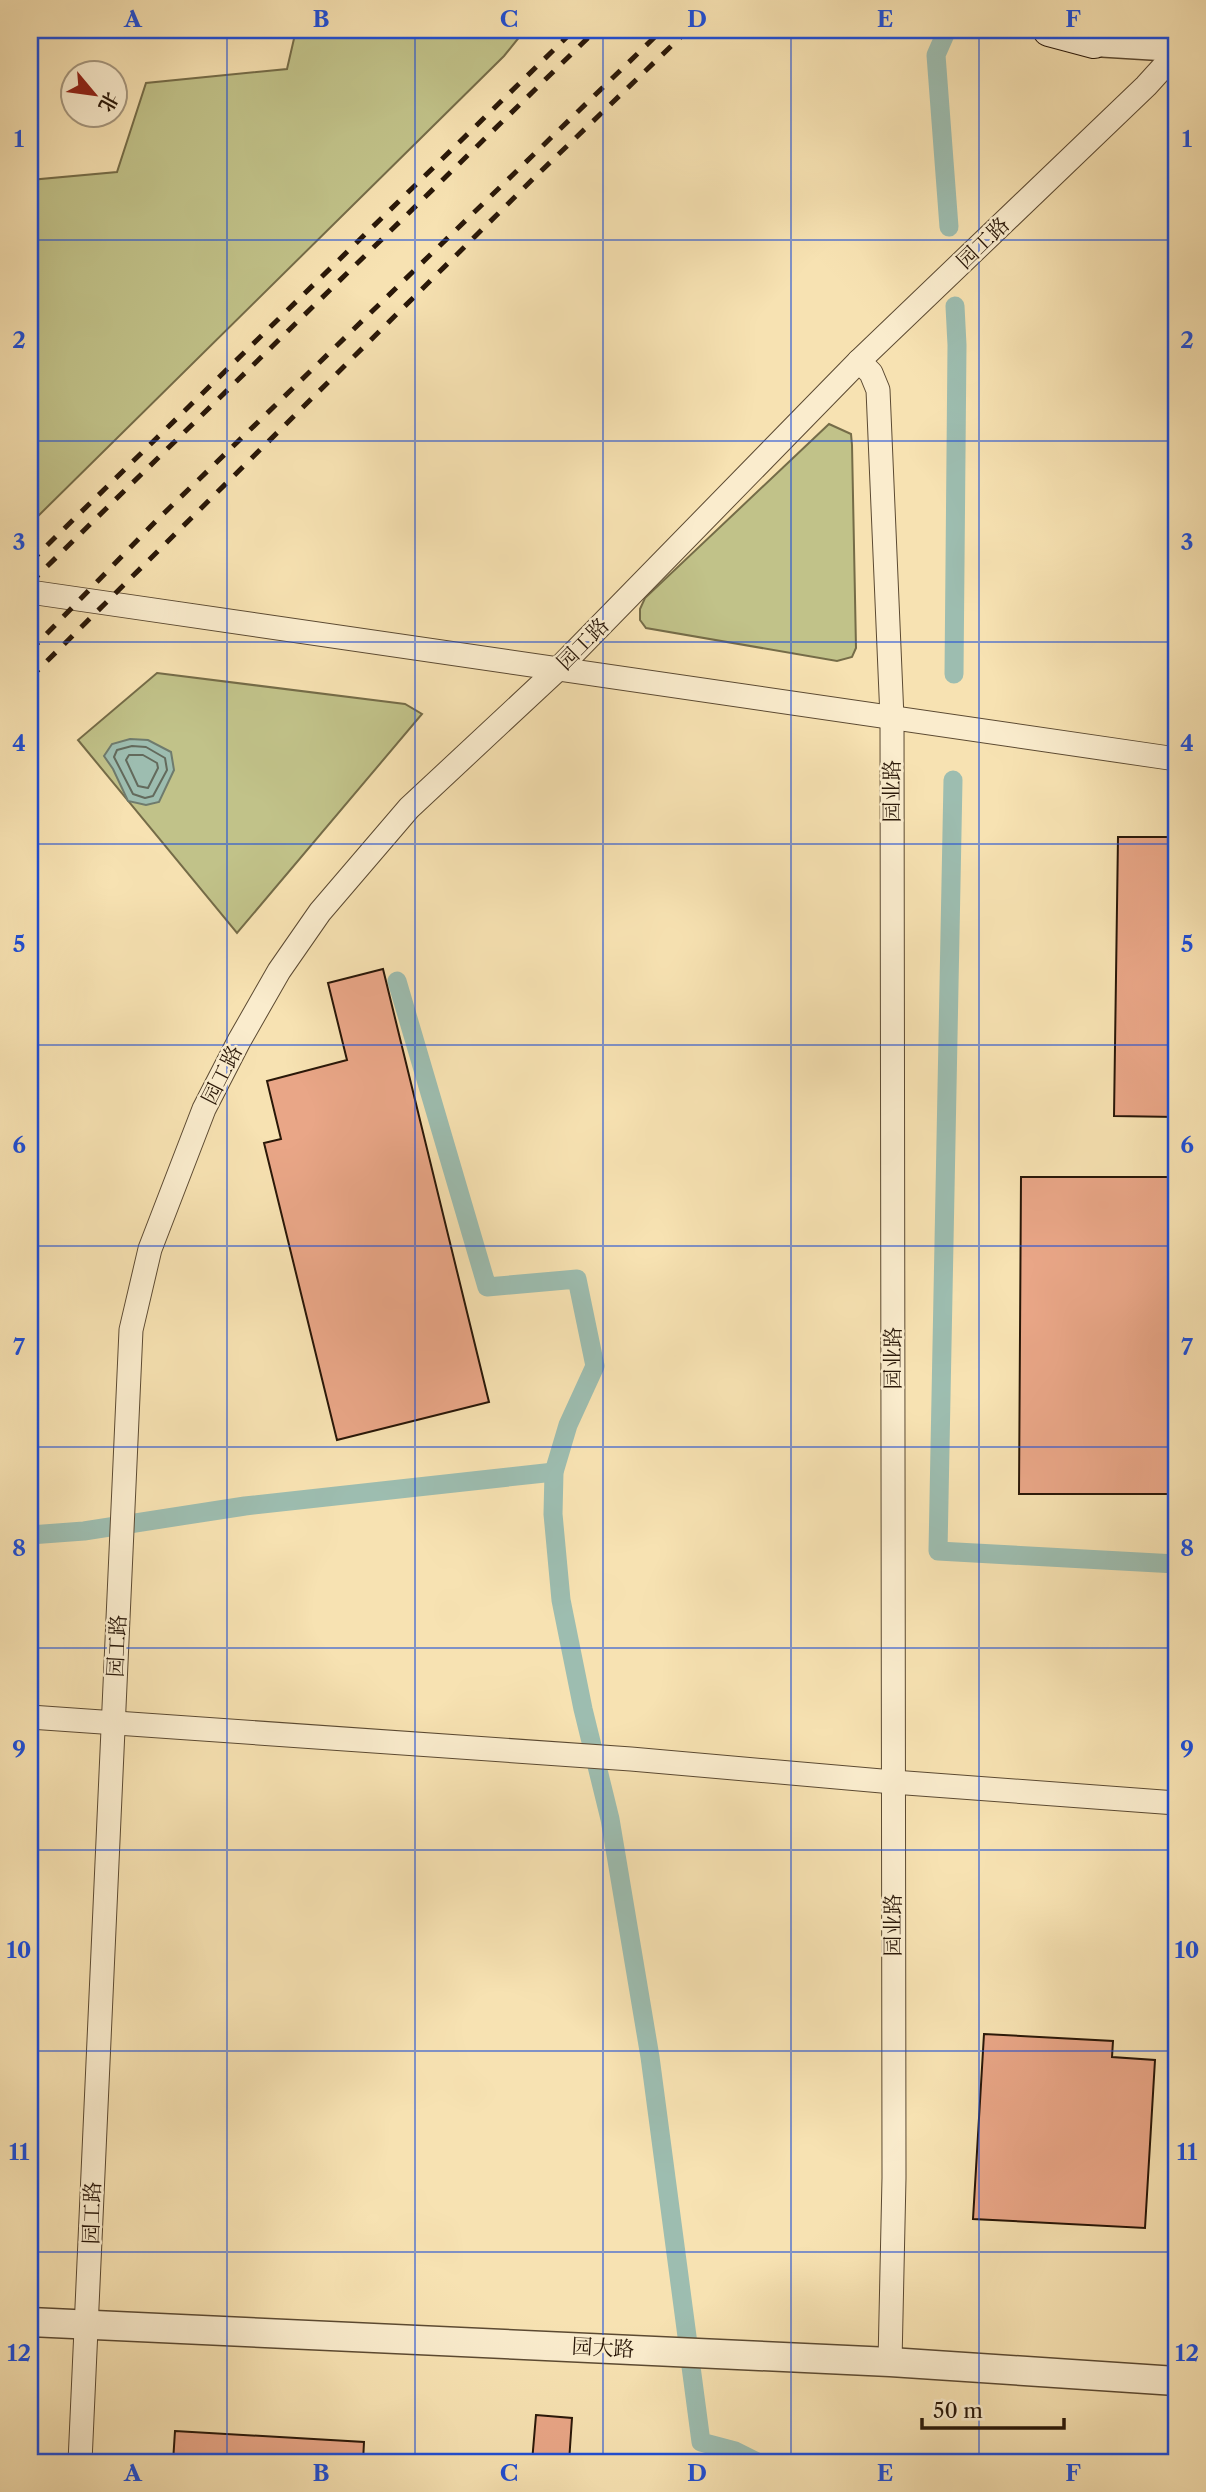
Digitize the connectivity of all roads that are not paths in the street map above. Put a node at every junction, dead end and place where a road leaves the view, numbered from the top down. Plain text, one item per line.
1 (1049, 30) edge
2 (1094, 41) joint
3 (1176, 47) edge
4 (1176, 53) edge
5 (859, 361) junction
6 (30, 592) edge
7 (558, 669) junction
8 (892, 718) junction
9 (1176, 759) edge
10 (30, 1717) edge
11 (112, 1724) junction
12 (893, 1782) junction
13 (1176, 1803) edge
14 (30, 2322) edge
15 (87, 2325) junction
16 (890, 2362) junction
17 (1176, 2381) edge
18 (80, 2462) edge

1 - 2 main road
2 - 3 street
4 - 5 street, 园工路
5 - 7 street, 园工路
5 - 8 street, 园业路
6 - 7 street
7 - 8 street
7 - 11 street, 园工路
8 - 9 street
8 - 12 street, 园业路
10 - 11 street
11 - 12 street
11 - 15 street, 园工路
12 - 13 street
12 - 16 street, 园业路
14 - 15 street, 园大路
15 - 16 street, 园大路
15 - 18 street, 园工路
16 - 17 street, 园大路

